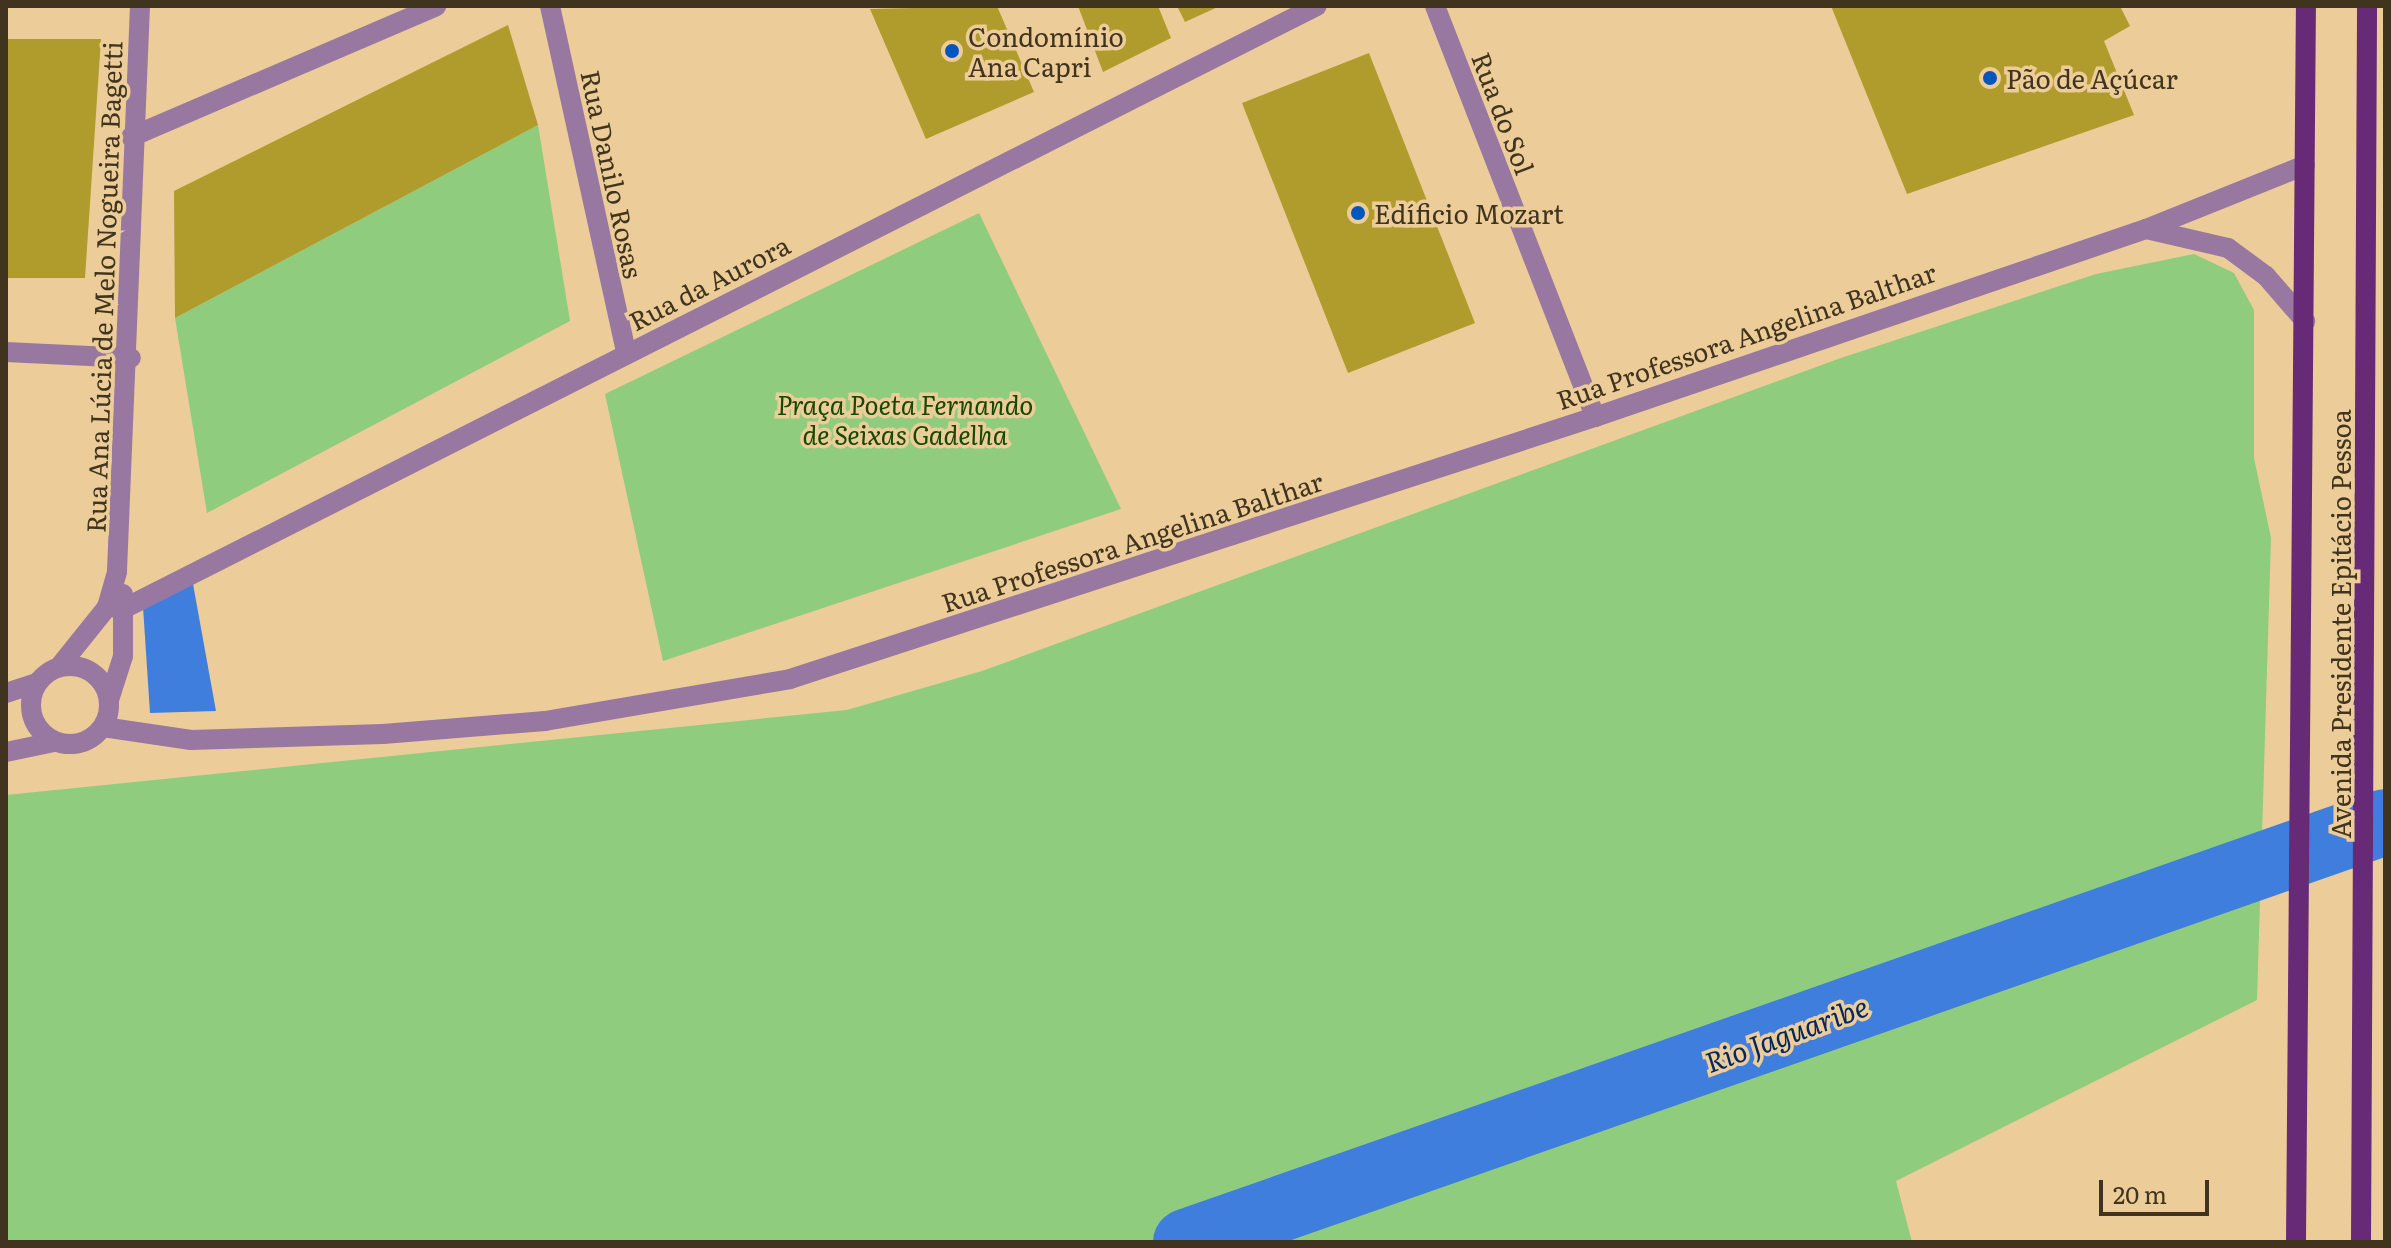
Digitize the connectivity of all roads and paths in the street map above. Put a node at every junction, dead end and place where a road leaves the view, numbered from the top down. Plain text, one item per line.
1 (140, 6) edge
2 (436, 6) edge
3 (550, 6) edge
4 (1317, 6) edge
5 (1435, 6) edge
6 (2306, 6) edge
7 (2367, 6) edge
8 (131, 137) junction
9 (2305, 165) junction
10 (2146, 229) junction
11 (2305, 321) junction
12 (6, 352) edge
13 (626, 353) junction
14 (131, 358) junction
15 (1595, 417) junction
16 (116, 607) junction
17 (59, 667) junction
18 (37, 683) junction
19 (6, 693) edge
20 (109, 700) junction
21 (103, 727) junction
22 (54, 742) junction
23 (6, 752) edge
24 (2296, 1242) edge
25 (2361, 1242) edge

1 - 8 street, Rua Ana Lúcia de Melo Nogueira Bagetti
2 - 8 street
3 - 13 street, Rua Danilo Rosas
4 - 13 street, Rua da Aurora
5 - 15 street, Rua do Sol
6 - 9 main road, Avenida Presidente Epitácio Pessoa
7 - 25 main road, Avenida Presidente Epitácio Pessoa
8 - 14 street, Rua Ana Lúcia de Melo Nogueira Bagetti
9 - 10 street, Rua Professora Angelina Balthar
9 - 11 main road, Avenida Presidente Epitácio Pessoa
10 - 11 street
10 - 15 street, Rua Professora Angelina Balthar
11 - 24 main road, Avenida Presidente Epitácio Pessoa
12 - 14 street
13 - 16 street, Rua da Aurora
14 - 16 street, Rua Ana Lúcia de Melo Nogueira Bagetti
15 - 21 street, Rua Professora Angelina Balthar
16 - 17 street, Rua Ana Lúcia de Melo Nogueira Bagetti
16 - 20 street, Rua Ana Lúcia de Melo Nogueira Bagetti
17 - 18 street
17 - 20 street
18 - 19 street
18 - 22 street
20 - 21 street
21 - 22 street
22 - 23 street

